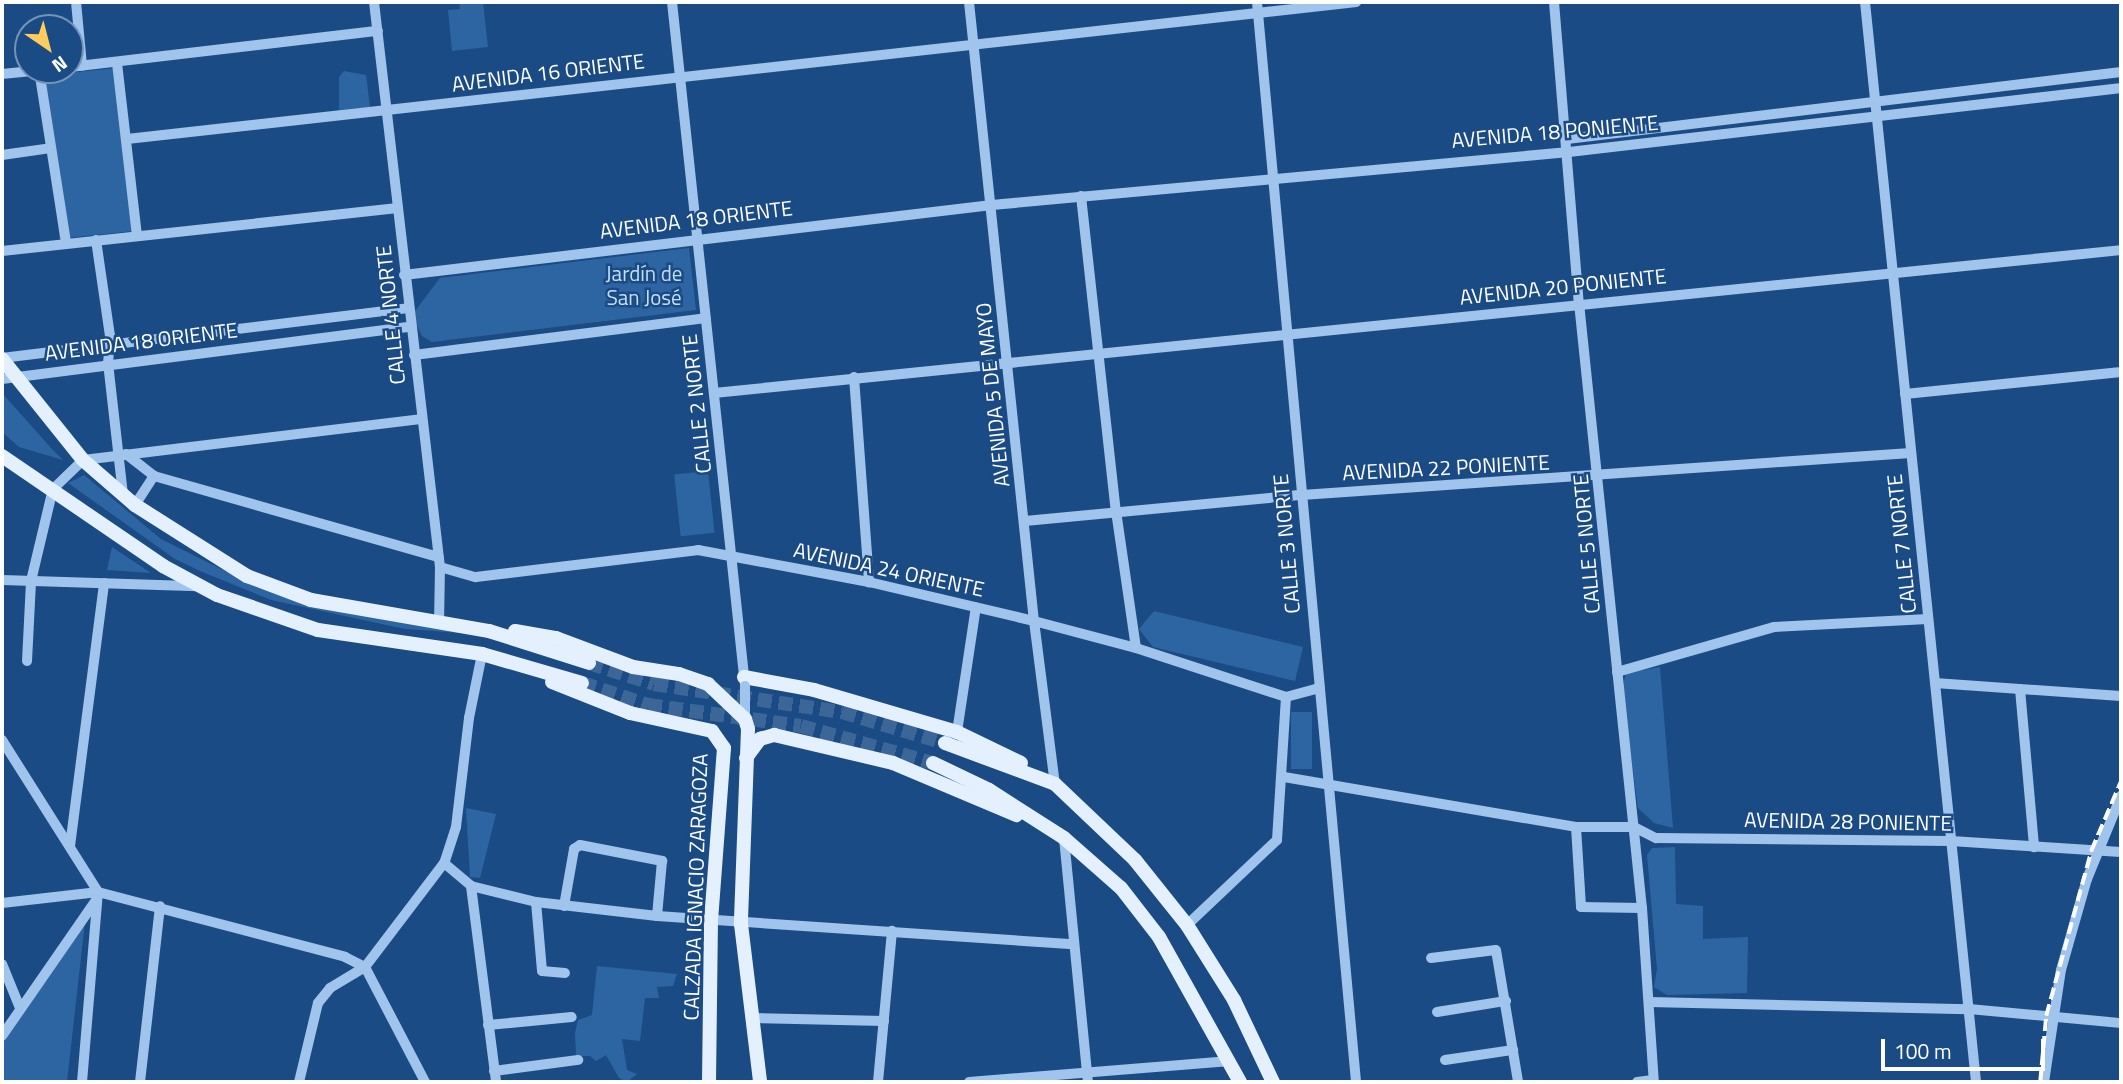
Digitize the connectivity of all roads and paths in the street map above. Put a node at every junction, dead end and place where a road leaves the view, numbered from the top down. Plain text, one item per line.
1 (374, 2) edge
2 (672, 2) edge
3 (969, 2) edge
4 (1356, 2) edge
5 (1554, 2) edge
6 (1865, 2) edge
7 (1257, 7) edge
8 (378, 32) junction
9 (972, 44) junction
10 (117, 63) junction
11 (84, 66) edge
12 (2117, 72) edge
13 (680, 76) junction
14 (2071, 78) junction
15 (43, 84) edge
16 (2028, 85) junction
17 (2117, 88) edge
18 (1969, 92) junction
19 (2073, 94) junction
20 (2029, 99) junction
21 (1875, 105) junction
22 (1971, 106) junction
23 (387, 110) junction
24 (1876, 118) junction
25 (127, 139) junction
26 (1567, 139) junction
27 (51, 148) junction
28 (1569, 152) junction
29 (2, 155) edge
30 (1272, 177) junction
31 (1081, 196) junction
32 (992, 205) junction
33 (398, 208) junction
34 (137, 236) junction
35 (697, 238) junction
36 (96, 240) junction
37 (66, 243) junction
38 (2121, 250) edge
39 (2, 251) edge
40 (1893, 274) junction
41 (404, 275) junction
42 (1579, 303) junction
43 (408, 308) junction
44 (706, 318) junction
45 (410, 327) junction
46 (1284, 334) junction
47 (109, 345) junction
48 (1099, 353) junction
49 (414, 355) junction
50 (2, 358) edge
51 (1008, 362) junction
52 (108, 363) junction
53 (2121, 372) edge
54 (854, 377) junction
55 (8, 378) edge
56 (714, 393) junction
57 (1905, 394) junction
58 (421, 419) junction
59 (1911, 453) junction
60 (123, 454) junction
61 (2, 456) edge
62 (83, 460) junction
63 (154, 476) junction
64 (1599, 477) junction
65 (53, 489) junction
66 (1302, 495) junction
67 (129, 500) junction
68 (1116, 511) junction
69 (1025, 521) junction
70 (731, 556) junction
71 (440, 562) junction
72 (2, 580) edge
73 (31, 581) junction
74 (869, 582) junction
75 (104, 583) junction
76 (198, 586) junction
77 (976, 607) junction
78 (1928, 619) junction
79 (1034, 621) junction
80 (439, 623) junction
81 (489, 631) junction
82 (1136, 648) junction
83 (482, 654) junction
84 (27, 661) dead end
85 (589, 663) tunnel mouth
86 (1617, 672) junction
87 (744, 682) junction
88 (1935, 683) junction
89 (582, 684) tunnel mouth
90 (1320, 688) junction
91 (2020, 689) junction
92 (2121, 696) edge
93 (1286, 697) junction
94 (746, 724) junction
95 (957, 732) junction
96 (944, 743) tunnel mouth
97 (3, 744) edge
98 (745, 760) junction
99 (933, 763) tunnel mouth
100 (1284, 777) junction
101 (1327, 782) junction
102 (1055, 784) junction
103 (2121, 796) edge
104 (1576, 827) junction
105 (1634, 827) junction
106 (1064, 838) junction
107 (1951, 841) junction
108 (70, 846) junction
109 (2034, 847) junction
110 (2096, 851) junction
111 (2121, 852) edge
112 (444, 863) junction
113 (471, 886) junction
114 (97, 895) junction
115 (536, 902) junction
116 (2, 903) edge
117 (160, 906) junction
118 (564, 906) junction
119 (1642, 908) junction
120 (657, 916) junction
121 (711, 919) junction
122 (741, 924) junction
123 (1187, 925) junction
124 (892, 931) junction
125 (1073, 944) junction
126 (1431, 958) dead end
127 (2, 964) edge
128 (365, 967) junction
129 (565, 973) dead end
130 (1506, 1001) junction
131 (1649, 1002) junction
132 (20, 1008) junction
133 (1969, 1009) junction
134 (1437, 1012) dead end
135 (572, 1017) dead end
136 (2051, 1017) junction
137 (751, 1018) junction
138 (884, 1021) junction
139 (2121, 1023) edge
140 (488, 1025) junction
141 (2, 1036) edge
142 (1513, 1050) junction
143 (578, 1060) dead end
144 (1445, 1060) dead end
145 (1230, 1061) junction
146 (1087, 1070) junction
147 (495, 1076) edge
148 (1653, 1081) edge
149 (82, 1082) edge
150 (139, 1082) edge
151 (299, 1082) edge
152 (425, 1082) edge
153 (709, 1082) edge
154 (760, 1082) edge
155 (878, 1082) edge
156 (969, 1082) edge
157 (1088, 1082) edge
158 (1240, 1082) edge
159 (1273, 1082) edge
160 (1356, 1082) edge
161 (1518, 1082) edge
162 (1637, 1082) edge
163 (1976, 1082) edge
164 (2044, 1082) edge

1 - 8 street, CALLE 4 NORTE
2 - 13 street, CALLE 2 NORTE
3 - 9 street, AVENIDA 5 DE MAYO
4 - 7 street, AVENIDA 16 ORIENTE
5 - 26 street, CALLE 5 NORTE
6 - 21 street, CALLE 7 NORTE
7 - 9 street, AVENIDA 16 ORIENTE
7 - 30 street, CALLE 3 NORTE
8 - 10 street
8 - 23 street, CALLE 4 NORTE
9 - 13 street, AVENIDA 16 ORIENTE
9 - 32 street, AVENIDA 5 DE MAYO
10 - 11 street
10 - 25 street
12 - 14 street, AVENIDA 18 PONIENTE
12 - 17 street
13 - 23 street, AVENIDA 16 ORIENTE
13 - 35 street, CALLE 2 NORTE
14 - 16 street, AVENIDA 18 PONIENTE
14 - 19 street
15 - 27 street
16 - 18 street, AVENIDA 18 PONIENTE
16 - 20 street
17 - 19 street, AVENIDA 18 PONIENTE
18 - 21 street, AVENIDA 18 PONIENTE
18 - 22 street
19 - 20 street, AVENIDA 18 PONIENTE
20 - 22 street, AVENIDA 18 PONIENTE
21 - 24 street, CALLE 7 NORTE
21 - 26 street, AVENIDA 18 PONIENTE
22 - 24 street, AVENIDA 18 PONIENTE
23 - 25 street, AVENIDA 16 ORIENTE
23 - 33 street, CALLE 4 NORTE
24 - 28 street, AVENIDA 18 PONIENTE
24 - 40 street, CALLE 7 NORTE
25 - 34 street
26 - 28 street, CALLE 5 NORTE
27 - 29 street
27 - 37 street
28 - 30 street, AVENIDA 18 PONIENTE
28 - 42 street, CALLE 5 NORTE
30 - 31 street, AVENIDA 18 PONIENTE
30 - 46 street, CALLE 3 NORTE
31 - 32 street, AVENIDA 18 PONIENTE
31 - 48 street
32 - 35 street, AVENIDA 18 ORIENTE
32 - 51 street, AVENIDA 5 DE MAYO
33 - 34 street
33 - 41 street, CALLE 4 NORTE
34 - 36 street
35 - 41 street, AVENIDA 18 ORIENTE
35 - 44 street, CALLE 2 NORTE
36 - 37 street
36 - 47 street
37 - 39 street
38 - 40 street, AVENIDA 20 PONIENTE
40 - 42 street, AVENIDA 20 PONIENTE
40 - 57 street, CALLE 7 NORTE
41 - 43 street, CALLE 4 NORTE
42 - 46 street, AVENIDA 20 PONIENTE
42 - 64 street, CALLE 5 NORTE
43 - 45 street, CALLE 4 NORTE
43 - 47 street, AVENIDA 18 ORIENTE
44 - 49 street
44 - 56 street, CALLE 2 NORTE
45 - 49 street, CALLE 4 NORTE
45 - 52 street, AVENIDA 18 ORIENTE
46 - 48 street, AVENIDA 20 PONIENTE
46 - 66 street, CALLE 3 NORTE
47 - 50 street, AVENIDA 18 ORIENTE
47 - 52 street
48 - 51 street, AVENIDA 20 PONIENTE
48 - 68 street
49 - 58 street, CALLE 4 NORTE
50 - 55 main road
51 - 54 street, AVENIDA 20 PONIENTE
51 - 69 street, AVENIDA 5 DE MAYO
52 - 55 street, AVENIDA 18 ORIENTE
52 - 60 street
53 - 57 street
54 - 56 street, AVENIDA 20 PONIENTE
54 - 74 street
55 - 62 main road
56 - 70 street, CALLE 2 NORTE
57 - 59 street, CALLE 7 NORTE
58 - 60 street
58 - 71 street, CALLE 4 NORTE
59 - 64 street, AVENIDA 22 PONIENTE
59 - 78 street, CALLE 7 NORTE
60 - 62 street
60 - 63 street, AVENIDA 24 ORIENTE
60 - 67 street
61 - 65 main road
62 - 65 street
62 - 67 main road
63 - 67 street
63 - 71 street, AVENIDA 24 ORIENTE
64 - 66 street, AVENIDA 22 PONIENTE
64 - 86 street, CALLE 5 NORTE
65 - 73 street
65 - 76 main road
66 - 68 street, AVENIDA 22 PONIENTE
66 - 90 street, CALLE 3 NORTE
67 - 80 main road
68 - 69 street, AVENIDA 22 PONIENTE
68 - 82 street
69 - 79 street, AVENIDA 5 DE MAYO
70 - 71 street, AVENIDA 24 ORIENTE
70 - 74 street, AVENIDA 24 ORIENTE
70 - 87 street, CALLE 2 NORTE
71 - 80 street, CALLE 4 NORTE
72 - 73 street
73 - 75 street
73 - 84 street
74 - 77 street, AVENIDA 24 ORIENTE
75 - 76 street
75 - 108 street
76 - 83 main road
77 - 79 street, AVENIDA 24 ORIENTE
77 - 95 street
78 - 86 street
78 - 88 street, CALLE 7 NORTE
79 - 82 street, AVENIDA 24 ORIENTE
79 - 102 street, AVENIDA 5 DE MAYO
80 - 81 main road
81 - 85 main road
81 - 94 main road, bridge
82 - 93 street, AVENIDA 24 ORIENTE
83 - 89 main road
83 - 112 street
83 - 121 main road, CALZADA IGNACIO ZARAGOZA
86 - 105 street, CALLE 5 NORTE
87 - 94 street, CALLE 2 NORTE, bridge
87 - 95 main road
88 - 91 street
88 - 107 street, CALLE 7 NORTE
90 - 93 street
90 - 101 street, CALLE 3 NORTE
91 - 92 street
91 - 109 street
93 - 100 street
94 - 98 main road
95 - 102 main road
96 - 102 main road
97 - 108 street
98 - 106 main road
98 - 122 main road
99 - 106 main road
100 - 101 street, AVENIDA 28 PONIENTE
100 - 123 street
101 - 104 street, AVENIDA 28 PONIENTE
101 - 160 street, CALLE 3 NORTE
102 - 123 main road
103 - 110 street
104 - 105 street, AVENIDA 28 PONIENTE
104 - 119 street
105 - 107 street, AVENIDA 28 PONIENTE
105 - 119 street, CALLE 5 NORTE
106 - 125 street
106 - 145 main road
107 - 109 street, AVENIDA 28 PONIENTE
107 - 133 street, CALLE 7 NORTE
108 - 114 street
109 - 110 street, AVENIDA 28 PONIENTE
110 - 111 street, AVENIDA 28 PONIENTE
110 - 136 street
112 - 113 street
112 - 128 street
113 - 115 street
113 - 140 street
114 - 116 street
114 - 117 street
114 - 132 street
114 - 149 street
115 - 118 street
115 - 129 street
117 - 128 street
117 - 150 street
118 - 120 street
118 - 120 street
119 - 131 street, CALLE 5 NORTE
120 - 121 street
121 - 122 street
121 - 153 main road, CALZADA IGNACIO ZARAGOZA
122 - 124 street
122 - 137 main road
123 - 159 main road
124 - 125 street
124 - 138 street
125 - 146 street
126 - 130 street
127 - 132 street
128 - 151 street
128 - 152 street
130 - 134 street
130 - 142 street
131 - 133 street
131 - 148 street, CALLE 5 NORTE
132 - 141 street
133 - 136 street
133 - 163 street, CALLE 7 NORTE
135 - 140 street
136 - 139 street
136 - 164 street
137 - 138 street
137 - 154 main road
138 - 155 street
140 - 147 street
142 - 144 street
142 - 161 street
143 - 147 street
145 - 146 street
145 - 158 main road
146 - 156 street
146 - 157 street
148 - 162 street

